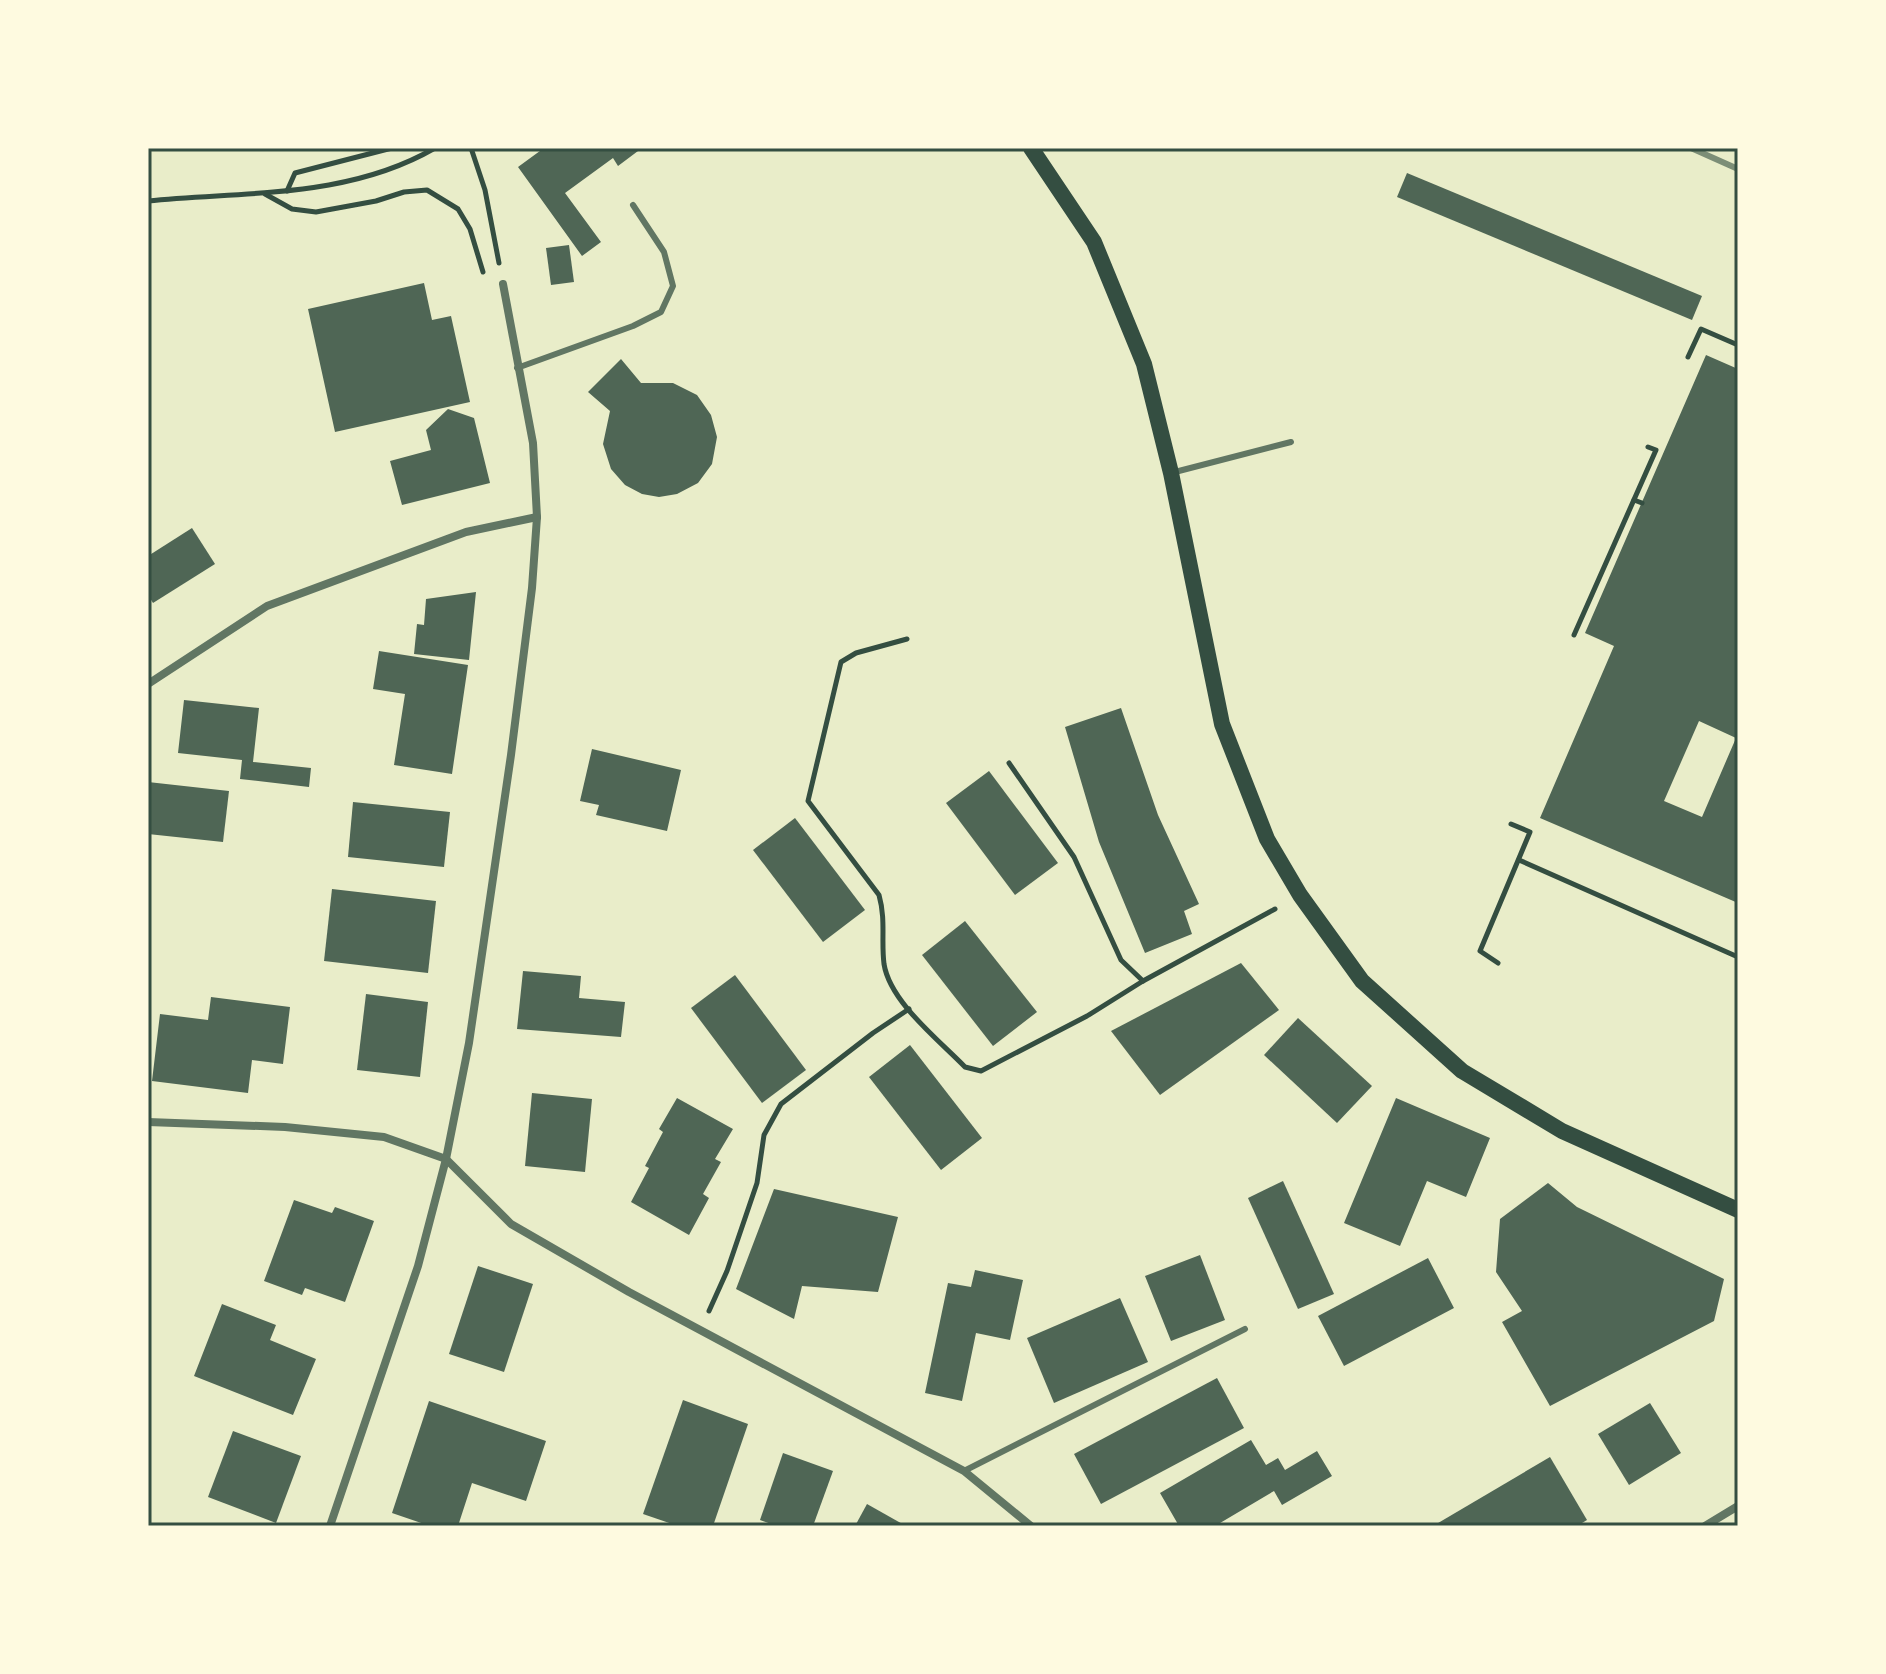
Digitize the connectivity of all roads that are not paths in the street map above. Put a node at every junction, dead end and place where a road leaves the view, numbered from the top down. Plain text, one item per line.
1 (1031, 148) edge
2 (633, 205) dead end
3 (503, 284) road end
4 (517, 368) junction
5 (1291, 442) dead end
6 (1171, 473) junction
7 (537, 517) junction
8 (148, 684) edge
9 (148, 1122) edge
10 (446, 1159) junction
11 (1738, 1210) edge
12 (1245, 1329) dead end
13 (964, 1471) junction
14 (1738, 1506) edge
15 (330, 1526) edge
16 (1031, 1526) edge
17 (1705, 1526) edge

1 - 6 main road
2 - 4 lane
3 - 4 street
4 - 7 street
5 - 6 lane
6 - 11 main road
7 - 8 street
7 - 10 street
9 - 10 street
10 - 13 street
10 - 15 street
12 - 13 lane
13 - 16 street
14 - 17 street

